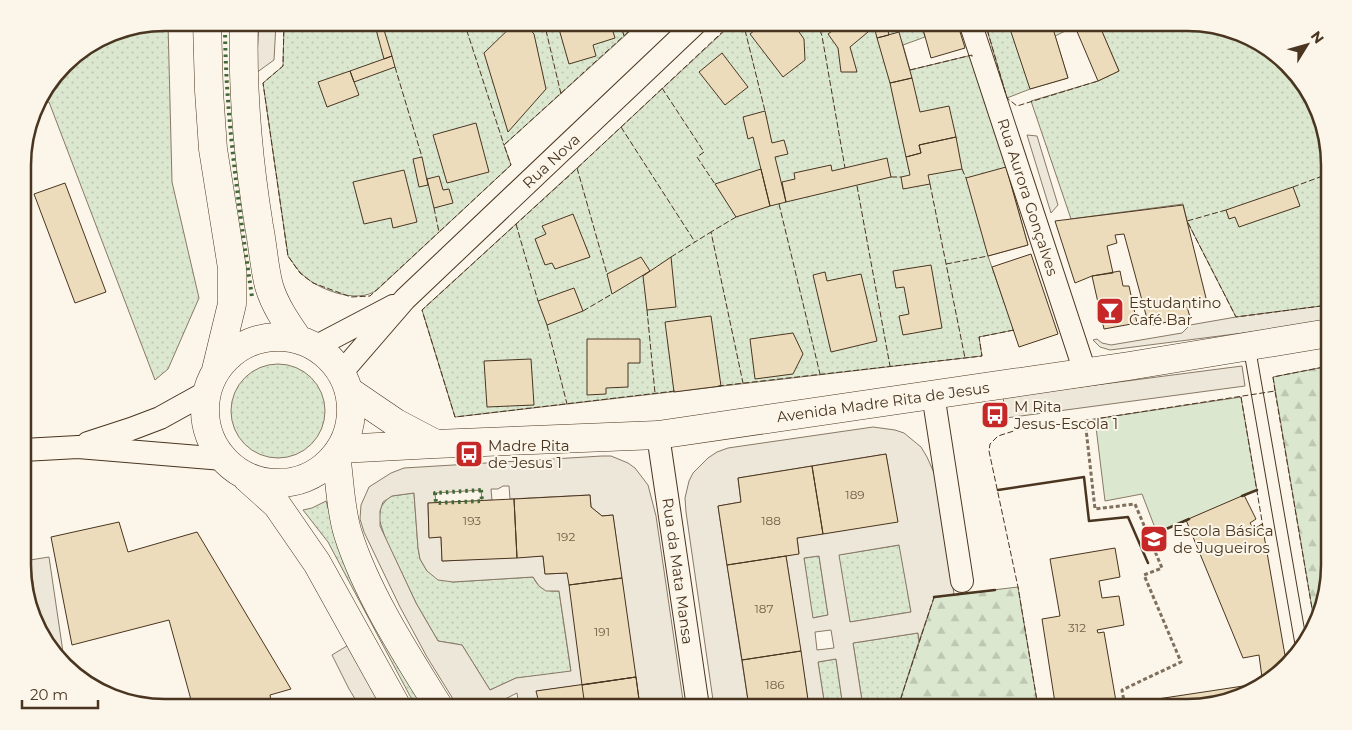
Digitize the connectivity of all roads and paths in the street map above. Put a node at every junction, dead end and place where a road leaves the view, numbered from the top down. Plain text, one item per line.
1 (207, 31) edge
2 (244, 31) edge
3 (688, 31) edge
4 (973, 31) edge
5 (404, 300) junction
6 (1321, 334) edge
7 (307, 343) junction
8 (1249, 346) junction
9 (1085, 372) junction
10 (211, 381) junction
11 (345, 382) junction
12 (932, 394) junction
13 (1085, 420) dead end
14 (658, 435) junction
15 (435, 444) junction
16 (78, 447) junction
17 (31, 450) edge
18 (338, 452) junction
19 (233, 466) junction
20 (962, 581) dead end
21 (1300, 636) edge
22 (697, 698) edge
23 (1123, 698) edge
24 (392, 699) edge
25 (434, 699) edge

1 - 10 main road
2 - 7 main road
3 - 5 street, Rua Nova
4 - 9 street, Rua Aurora Gonçalves
5 - 7 street
5 - 11 street
6 - 8 main road, Avenida Madre Rita de Jesus
7 - 10 main road
7 - 11 main road
8 - 9 main road, Avenida Madre Rita de Jesus
8 - 21 lane
9 - 12 main road, Avenida Madre Rita de Jesus
10 - 16 street
10 - 19 main road
11 - 15 main road
11 - 18 main road
12 - 14 main road, Avenida Madre Rita de Jesus
12 - 20 street
13 - 23 path
14 - 15 main road, Avenida Madre Rita de Jesus
14 - 22 street, Rua da Mata Mansa
15 - 18 main road, Avenida Madre Rita de Jesus
16 - 17 street
16 - 19 street
18 - 19 main road
18 - 25 main road
19 - 24 main road

